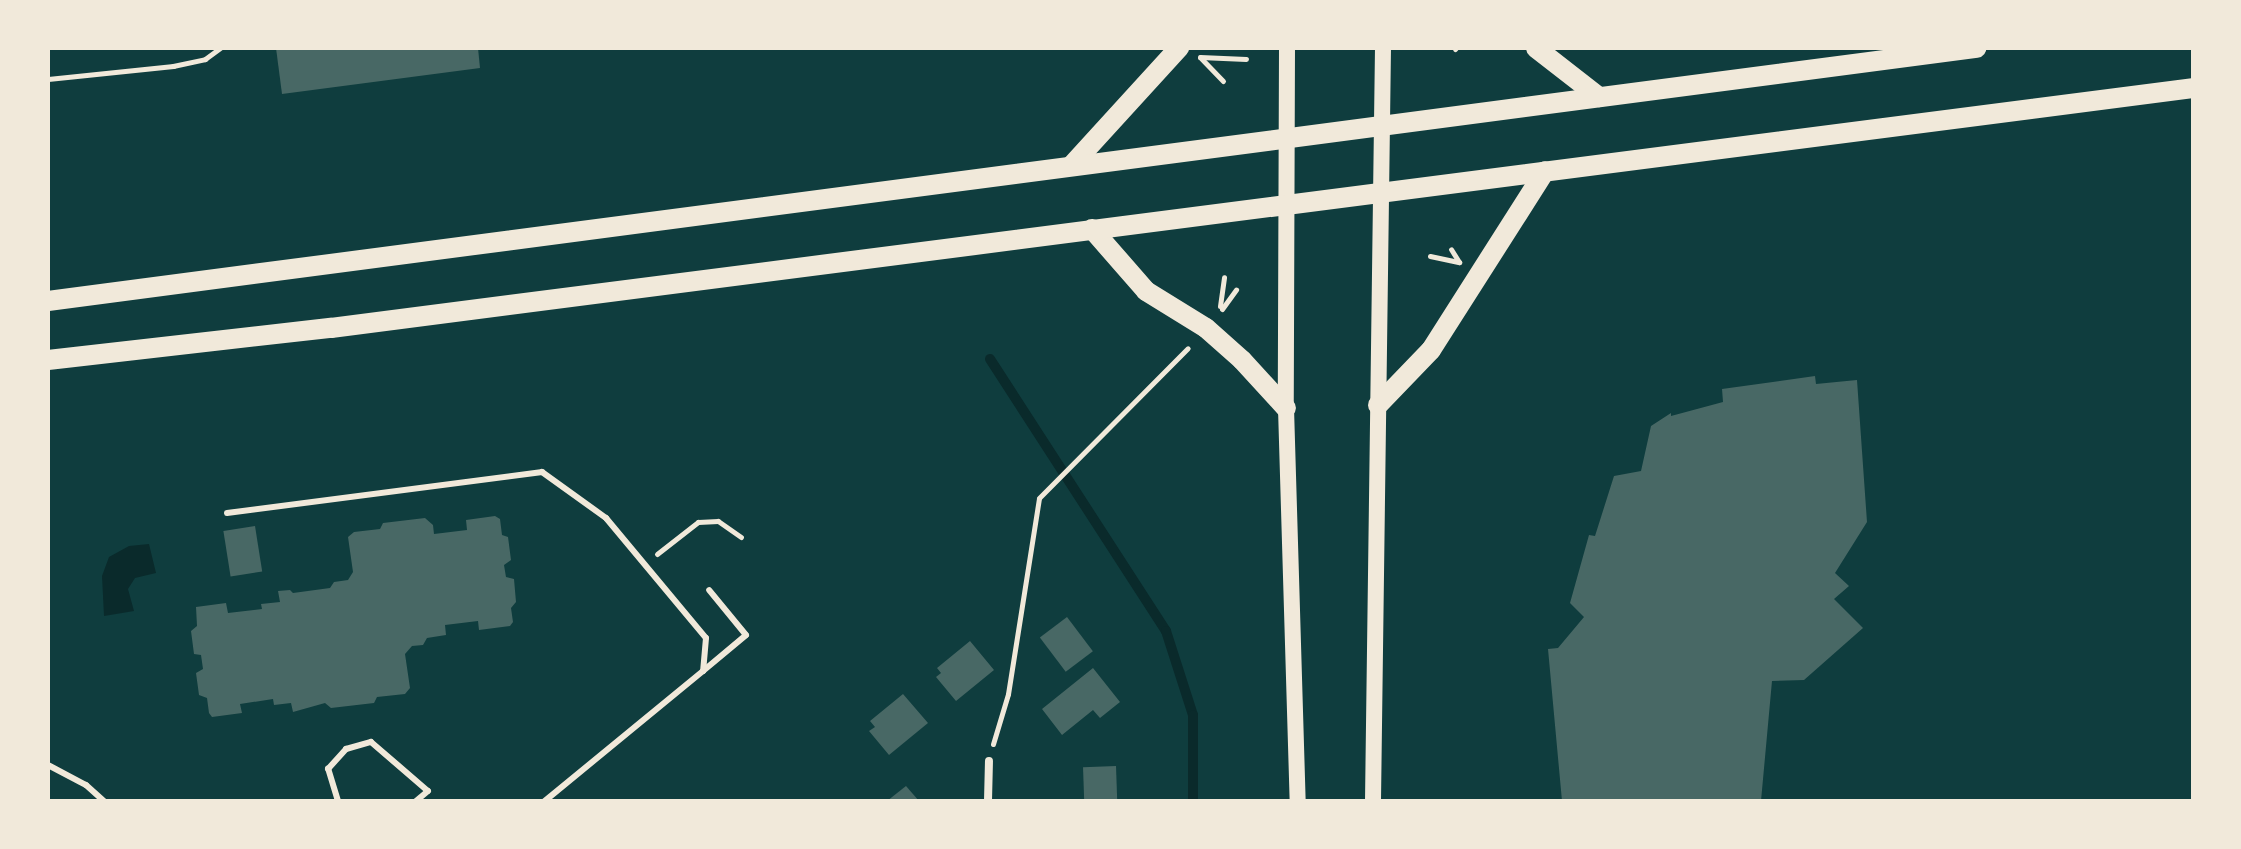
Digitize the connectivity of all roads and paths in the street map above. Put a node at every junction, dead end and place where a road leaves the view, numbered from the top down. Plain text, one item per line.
1 (220, 48) edge
2 (1179, 48) edge
3 (1287, 48) edge
4 (1383, 48) edge
5 (1536, 48) edge
6 (1976, 48) edge
7 (1246, 59) dead end
8 (48, 79) edge
9 (1223, 81) dead end
10 (2193, 88) edge
11 (1599, 97) junction
12 (1382, 124) junction
13 (1287, 137) junction
14 (1072, 165) junction
15 (1545, 171) junction
16 (1381, 192) junction
17 (1286, 204) junction
18 (1092, 229) junction
19 (1451, 249) dead end
20 (1430, 256) dead end
21 (1224, 277) dead end
22 (1236, 290) dead end
23 (48, 301) edge
24 (1192, 345) dead end
25 (48, 360) edge
26 (1378, 405) junction
27 (1286, 408) junction
28 (227, 513) dead end
29 (741, 537) dead end
30 (645, 564) junction
31 (709, 590) dead end
32 (703, 671) junction
33 (989, 761) joint
34 (48, 765) edge
35 (104, 801) edge
36 (338, 801) edge
37 (416, 801) edge
38 (545, 801) edge
39 (988, 801) edge
40 (1298, 801) edge
41 (1373, 801) edge

1 - 8 path
2 - 14 main road
3 - 13 main road
4 - 12 main road
5 - 11 main road
6 - 11 main road
7 - 9 path
10 - 15 main road
11 - 12 main road
12 - 13 main road
12 - 16 main road
13 - 14 main road
13 - 17 main road
14 - 23 main road
15 - 16 main road
15 - 26 main road
16 - 17 main road
16 - 26 main road
17 - 18 main road
17 - 27 main road
18 - 25 main road
18 - 27 main road
19 - 20 path
21 - 22 path
24 - 33 path
26 - 41 main road
27 - 40 main road
28 - 30 lane
29 - 30 path
30 - 32 lane
31 - 32 lane
32 - 38 lane
33 - 39 street
34 - 35 lane
36 - 37 lane

